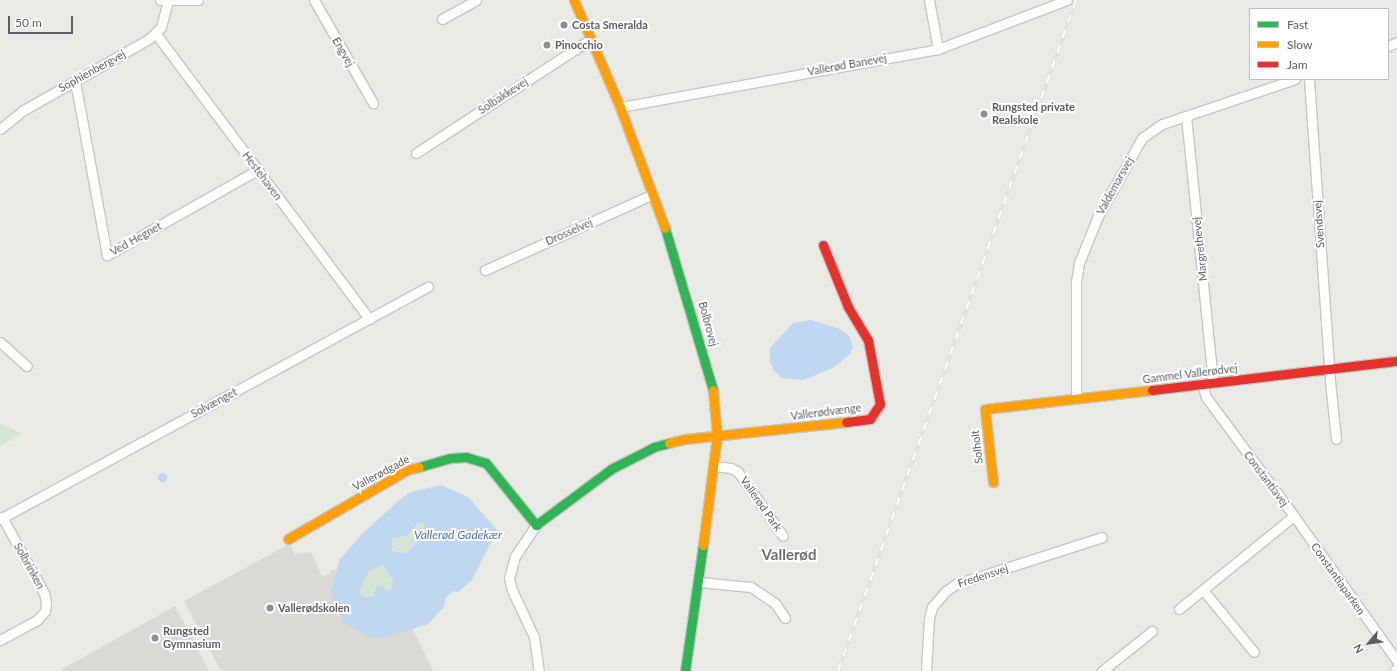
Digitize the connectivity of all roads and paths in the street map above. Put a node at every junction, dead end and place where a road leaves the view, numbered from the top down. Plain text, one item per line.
1 (198, 0) edge
2 (314, 0) edge
3 (476, 0) edge
4 (574, 0) edge
5 (929, 0) edge
6 (1067, 0) edge
7 (164, 1) edge
8 (442, 19) dead end
9 (156, 34) junction
10 (591, 40) junction
11 (938, 49) junction
12 (1292, 80) edge
13 (1309, 80) edge
14 (76, 81) junction
15 (373, 103) dead end
16 (620, 107) junction
17 (1186, 116) junction
18 (0, 130) edge
19 (416, 153) dead end
20 (257, 170) junction
21 (653, 194) junction
22 (823, 245) dead end
23 (485, 270) dead end
24 (428, 287) dead end
25 (369, 319) junction
26 (0, 342) edge
27 (1397, 361) edge
28 (27, 366) dead end
29 (1329, 370) junction
30 (1213, 383) junction
31 (1202, 384) junction
32 (1076, 399) junction
33 (985, 409) joint
34 (717, 436) junction
35 (1336, 439) dead end
36 (714, 466) junction
37 (993, 482) dead end
38 (1294, 516) junction
39 (1, 518) edge
40 (536, 525) junction
41 (783, 536) dead end
42 (1102, 537) dead end
43 (288, 539) dead end
44 (699, 582) junction
45 (1203, 590) junction
46 (1179, 609) dead end
47 (785, 618) dead end
48 (1152, 631) dead end
49 (0, 640) edge
50 (1254, 652) dead end
51 (1397, 661) edge
52 (1397, 668) edge
53 (539, 671) edge
54 (685, 671) edge
55 (926, 671) edge
56 (1102, 671) edge
57 (1394, 671) edge

1 - 7 street
2 - 15 street, Engvej
3 - 8 street
4 - 10 street, Bolbrovej
5 - 11 street
6 - 11 street, Vallerød Banevej
7 - 9 street
9 - 14 street, Sophienbergvej
9 - 20 street, Hestehaven
10 - 16 street, Bolbrovej
10 - 19 street, Solbakkevej
11 - 16 street, Vallerød Banevej
12 - 17 street, Valdemarsvej
13 - 29 street, Svendsvej
14 - 18 street, Sophienbergvej
14 - 20 street, Ved Hegnet
16 - 21 street, Bolbrovej
17 - 30 street, Margrethevej
17 - 32 street, Valdemarsvej
20 - 25 street, Hestehaven
21 - 23 street, Drosselvej
21 - 34 street, Bolbrovej
22 - 34 street, Vallerødvænge
24 - 25 street, Solvænget
25 - 39 street, Solvænget
26 - 28 street
27 - 29 street, Gammel Vallerødvej
29 - 30 street, Gammel Vallerødvej
29 - 35 street, Svendsvej
30 - 31 street, Gammel Vallerødvej
31 - 32 street, Gammel Vallerødvej
31 - 38 street, Constantiavej
32 - 33 street, Gammel Vallerødvej
33 - 37 street, Solholt
34 - 36 street, Bolbrovej
34 - 40 street
36 - 41 street, Vallerød Park
36 - 44 street, Bolbrovej
38 - 45 street, Constantiavej
38 - 51 street, Constantiaparken
39 - 49 street, Solbrinken
40 - 43 street, Vallerødgade
40 - 53 street
42 - 55 street, Fredensvej
44 - 47 street
44 - 54 street, Bolbrovej
45 - 46 street, Constantiavej
45 - 50 street
48 - 56 street
52 - 57 street

